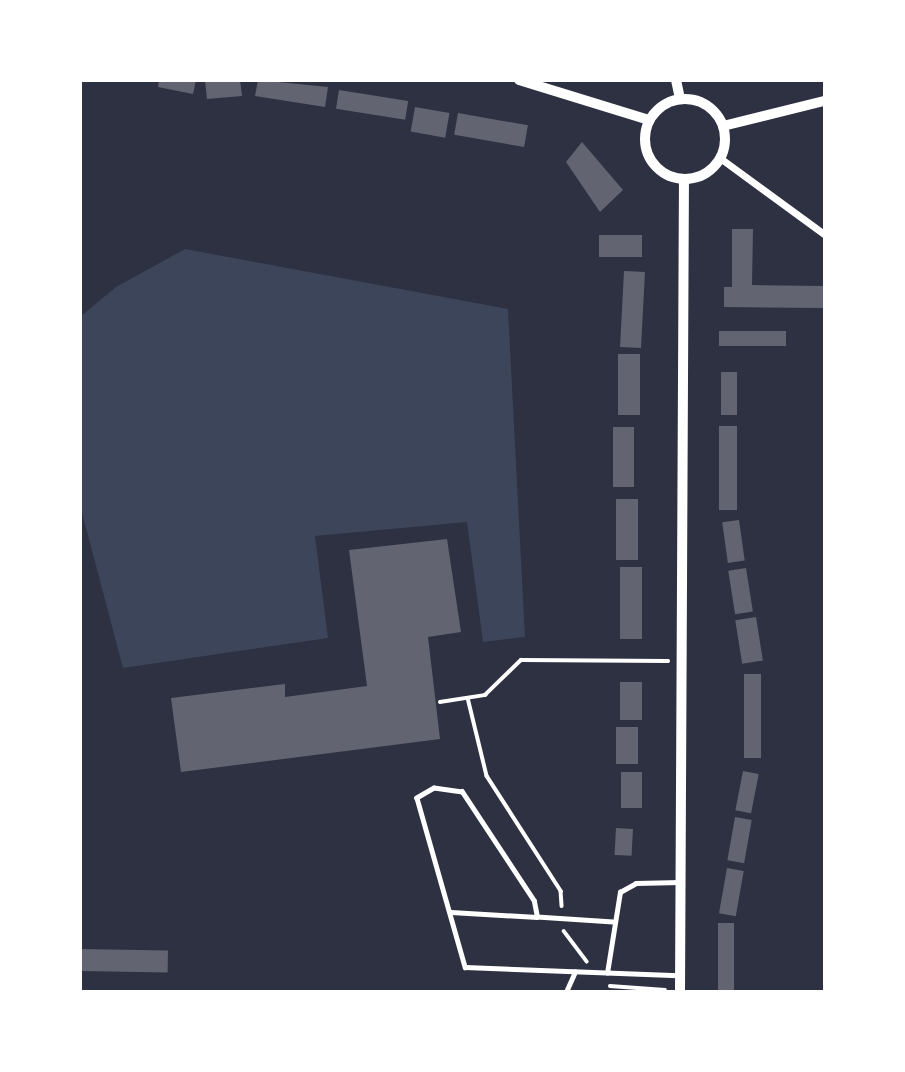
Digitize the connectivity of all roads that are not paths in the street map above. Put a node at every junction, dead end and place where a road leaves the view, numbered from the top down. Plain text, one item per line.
1 (519, 80) edge
2 (676, 80) edge
3 (680, 99) junction
4 (824, 101) edge
5 (649, 120) junction
6 (723, 126) junction
7 (720, 158) junction
8 (684, 179) junction
9 (824, 234) edge
10 (681, 882) junction
11 (451, 912) junction
12 (537, 917) junction
13 (613, 922) junction
14 (575, 972) junction
15 (607, 973) junction
16 (681, 975) junction
17 (680, 991) edge
18 (566, 992) edge

1 - 5 street
2 - 3 street
3 - 5 street
3 - 6 street
4 - 6 street
5 - 8 street
6 - 7 street
7 - 8 street
7 - 9 street
8 - 10 street
10 - 13 lane
10 - 16 street
11 - 12 lane
11 - 12 lane
11 - 14 lane
12 - 13 lane
13 - 15 lane
14 - 15 lane
14 - 18 lane
15 - 16 lane
16 - 17 street

